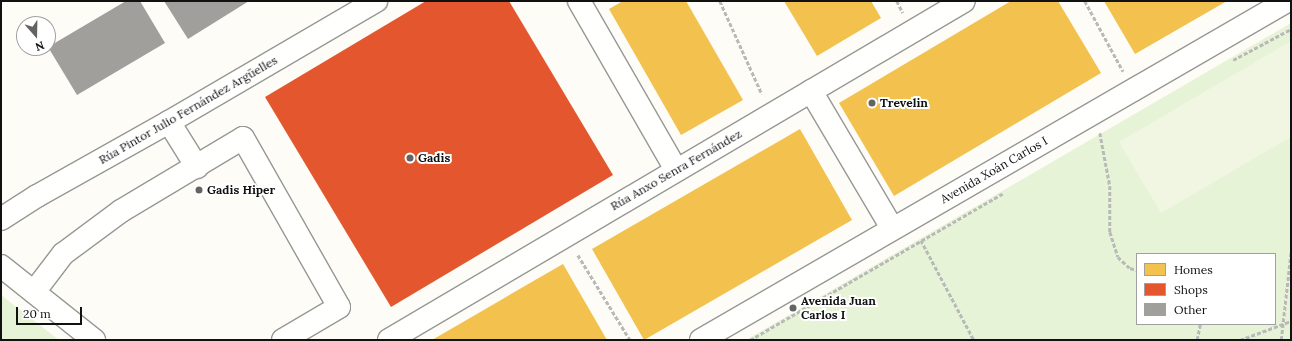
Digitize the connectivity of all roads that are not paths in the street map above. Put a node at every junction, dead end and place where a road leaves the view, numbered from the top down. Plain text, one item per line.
1 (376, 1) edge
2 (579, 1) edge
3 (964, 1) edge
4 (1287, 1) edge
5 (811, 91) junction
6 (169, 122) junction
7 (196, 168) junction
8 (676, 170) junction
9 (1, 219) edge
10 (892, 228) junction
11 (1, 266) edge
12 (34, 292) junction
13 (94, 340) edge
14 (283, 340) edge
15 (389, 340) edge
16 (701, 340) edge

1 - 6 street, Rúa Pintor Julio Fernández Argüelles
2 - 8 street
3 - 5 street, Rúa Anxo Senra Fernández
4 - 10 street, Avenida Xoán Carlos I
5 - 8 street, Rúa Anxo Senra Fernández
5 - 10 street
6 - 7 street
6 - 9 street, Rúa Pintor Julio Fernández Argüelles
7 - 12 street
7 - 14 street
8 - 15 street, Rúa Anxo Senra Fernández
10 - 16 street, Avenida Xoán Carlos I
11 - 12 street
12 - 13 street

